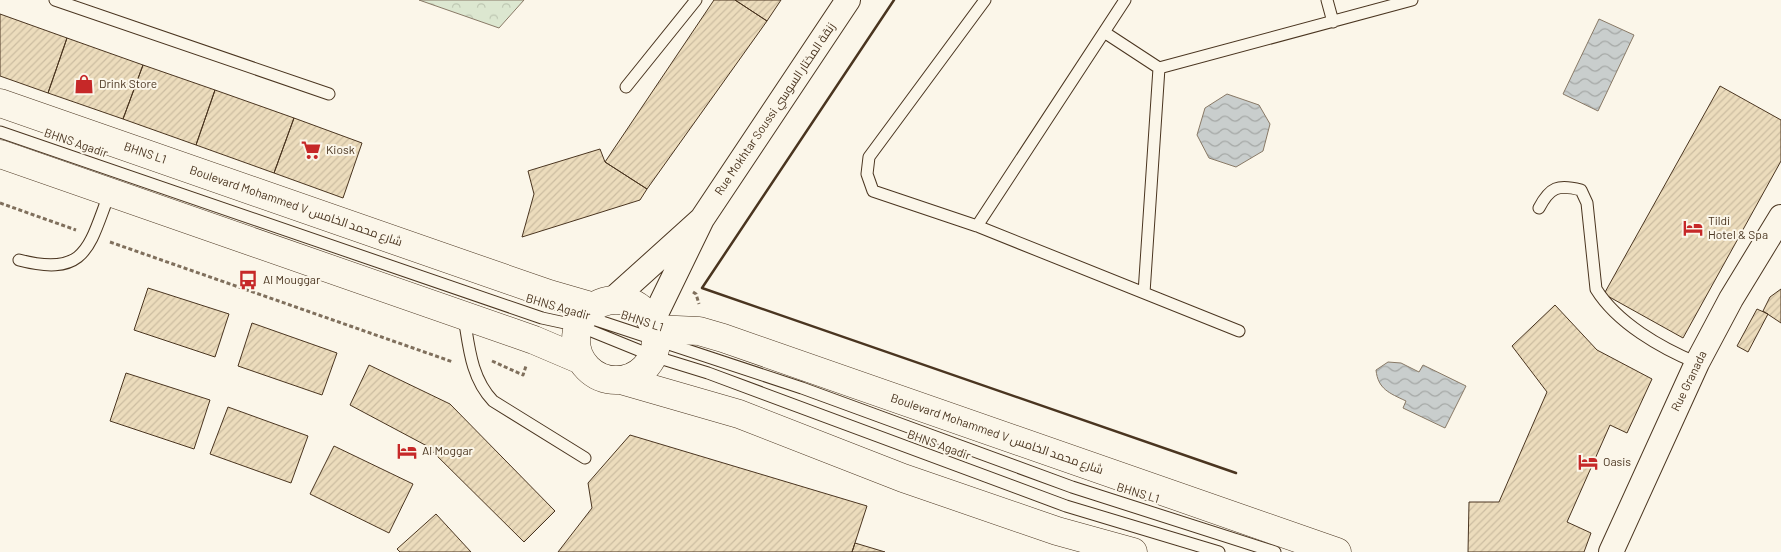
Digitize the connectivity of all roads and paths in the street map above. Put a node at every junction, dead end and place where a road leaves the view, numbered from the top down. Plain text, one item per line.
1 (56, 0) edge
2 (696, 0) edge
3 (848, 0) edge
4 (985, 0) edge
5 (1125, 0) edge
6 (1327, 0) edge
7 (1412, 0) edge
8 (1333, 22) junction
9 (1104, 32) junction
10 (1159, 68) junction
11 (626, 87) dead end
12 (329, 94) dead end
13 (0, 103) edge
14 (0, 132) edge
15 (0, 154) edge
16 (110, 192) junction
17 (0, 203) edge
18 (1539, 208) dead end
19 (702, 219) junction
20 (977, 226) junction
21 (1777, 232) edge
22 (340, 234) dead end
23 (92, 236) junction
24 (19, 260) dead end
25 (1144, 293) junction
26 (592, 312) junction
27 (464, 315) junction
28 (1239, 331) dead end
29 (654, 337) junction
30 (534, 340) junction
31 (581, 360) junction
32 (472, 362) junction
33 (1697, 363) junction
34 (621, 380) junction
35 (586, 458) dead end
36 (1133, 552) edge
37 (1219, 552) edge
38 (1276, 552) edge
39 (1337, 552) edge
40 (1611, 552) edge

1 - 12 lane
2 - 11 lane
3 - 19 street, Rue Mokhtar Soussi زنقة المختار السوسي
4 - 20 lane
5 - 9 lane
6 - 8 lane
7 - 8 lane
8 - 10 lane
9 - 10 lane
9 - 20 lane
10 - 25 lane
13 - 26 main road, Boulevard Mohammed V شارع محمد الخامس
14 - 26 lane, BHNS Agadir
15 - 16 main road
16 - 23 lane
16 - 27 main road
17 - 23 path
18 - 33 lane
19 - 26 street
19 - 29 street
20 - 25 lane
21 - 33 street, Rue Granada
22 - 26 lane
23 - 24 lane
23 - 32 path
25 - 28 lane
26 - 29 lane, BHNS Agadir
26 - 29 main road, Boulevard Mohammed V شارع محمد الخامس
26 - 31 main road
27 - 30 main road
27 - 32 lane
29 - 34 main road
29 - 37 lane, BHNS Agadir
29 - 38 lane, BHNS L1
29 - 39 main road, Boulevard Mohammed V شارع محمد الخامس
30 - 31 main road
30 - 32 path
31 - 34 main road
32 - 35 lane
33 - 40 street, Rue Granada
34 - 36 main road

